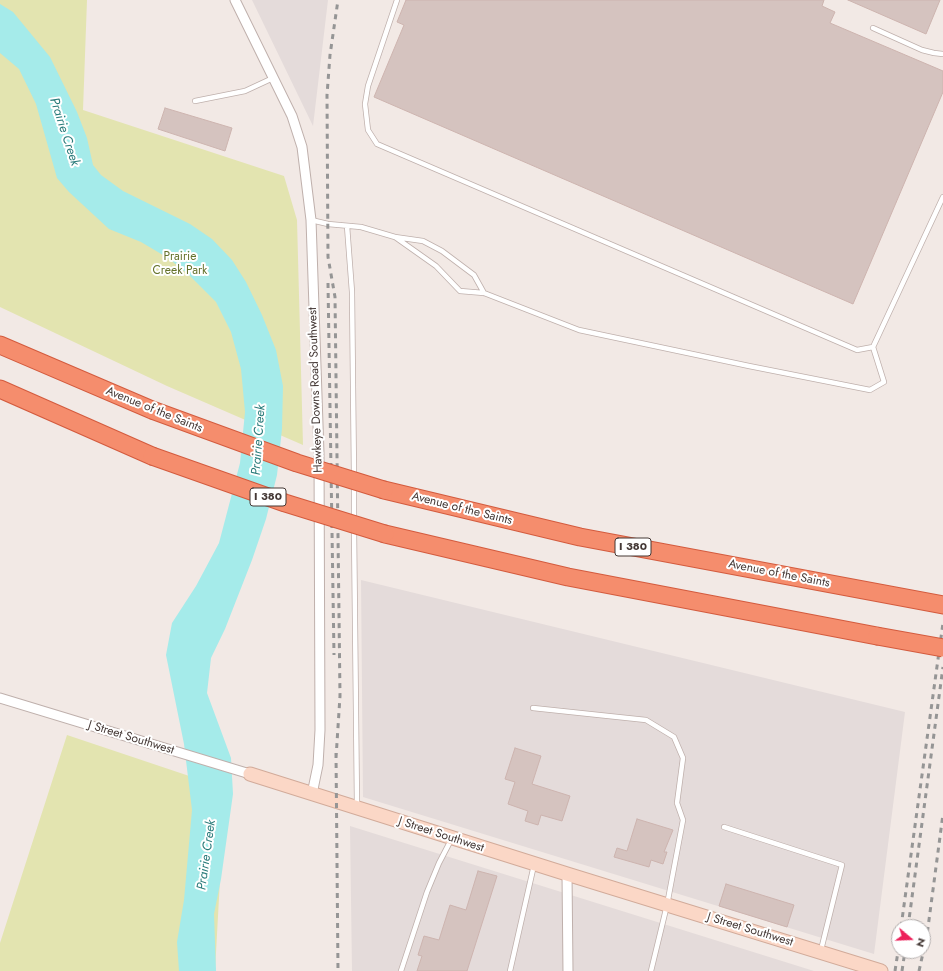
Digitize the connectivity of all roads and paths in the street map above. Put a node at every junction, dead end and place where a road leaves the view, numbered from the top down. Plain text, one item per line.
1 (235, 0) edge
2 (397, 0) edge
3 (873, 28) dead end
4 (943, 54) edge
5 (273, 78) junction
6 (195, 100) dead end
7 (943, 197) edge
8 (311, 220) junction
9 (346, 226) junction
10 (395, 237) junction
11 (484, 294) junction
12 (0, 345) edge
13 (873, 347) junction
14 (0, 389) edge
15 (943, 605) edge
16 (943, 648) edge
17 (0, 698) edge
18 (533, 708) dead end
19 (250, 774) joint
20 (312, 794) junction
21 (356, 808) junction
22 (724, 827) dead end
23 (452, 838) junction
24 (534, 864) junction
25 (568, 874) junction
26 (667, 905) junction
27 (821, 952) junction
28 (401, 971) edge
29 (510, 971) edge
30 (568, 971) edge
31 (651, 971) edge
32 (882, 971) edge

1 - 5 street, Hawkeye Downs Road Southwest
2 - 13 lane
3 - 4 lane
5 - 6 lane
5 - 8 street, Hawkeye Downs Road Southwest
7 - 13 lane
8 - 9 lane
8 - 20 street, Hawkeye Downs Road Southwest
9 - 10 lane
9 - 21 lane
10 - 11 lane
10 - 11 lane
11 - 13 lane
12 - 15 highway, Avenue of the Saints / I 380, bridge
14 - 16 highway, I 380, bridge
17 - 19 street, J Street Southwest
18 - 26 lane
19 - 20 street, J Street Southwest
20 - 21 street, J Street Southwest
21 - 23 street, J Street Southwest
22 - 27 lane
23 - 24 street, J Street Southwest
23 - 28 lane
24 - 25 street, J Street Southwest
24 - 29 lane
25 - 26 street, J Street Southwest
25 - 30 street
26 - 27 street, J Street Southwest
26 - 31 lane
27 - 32 street, J Street Southwest

